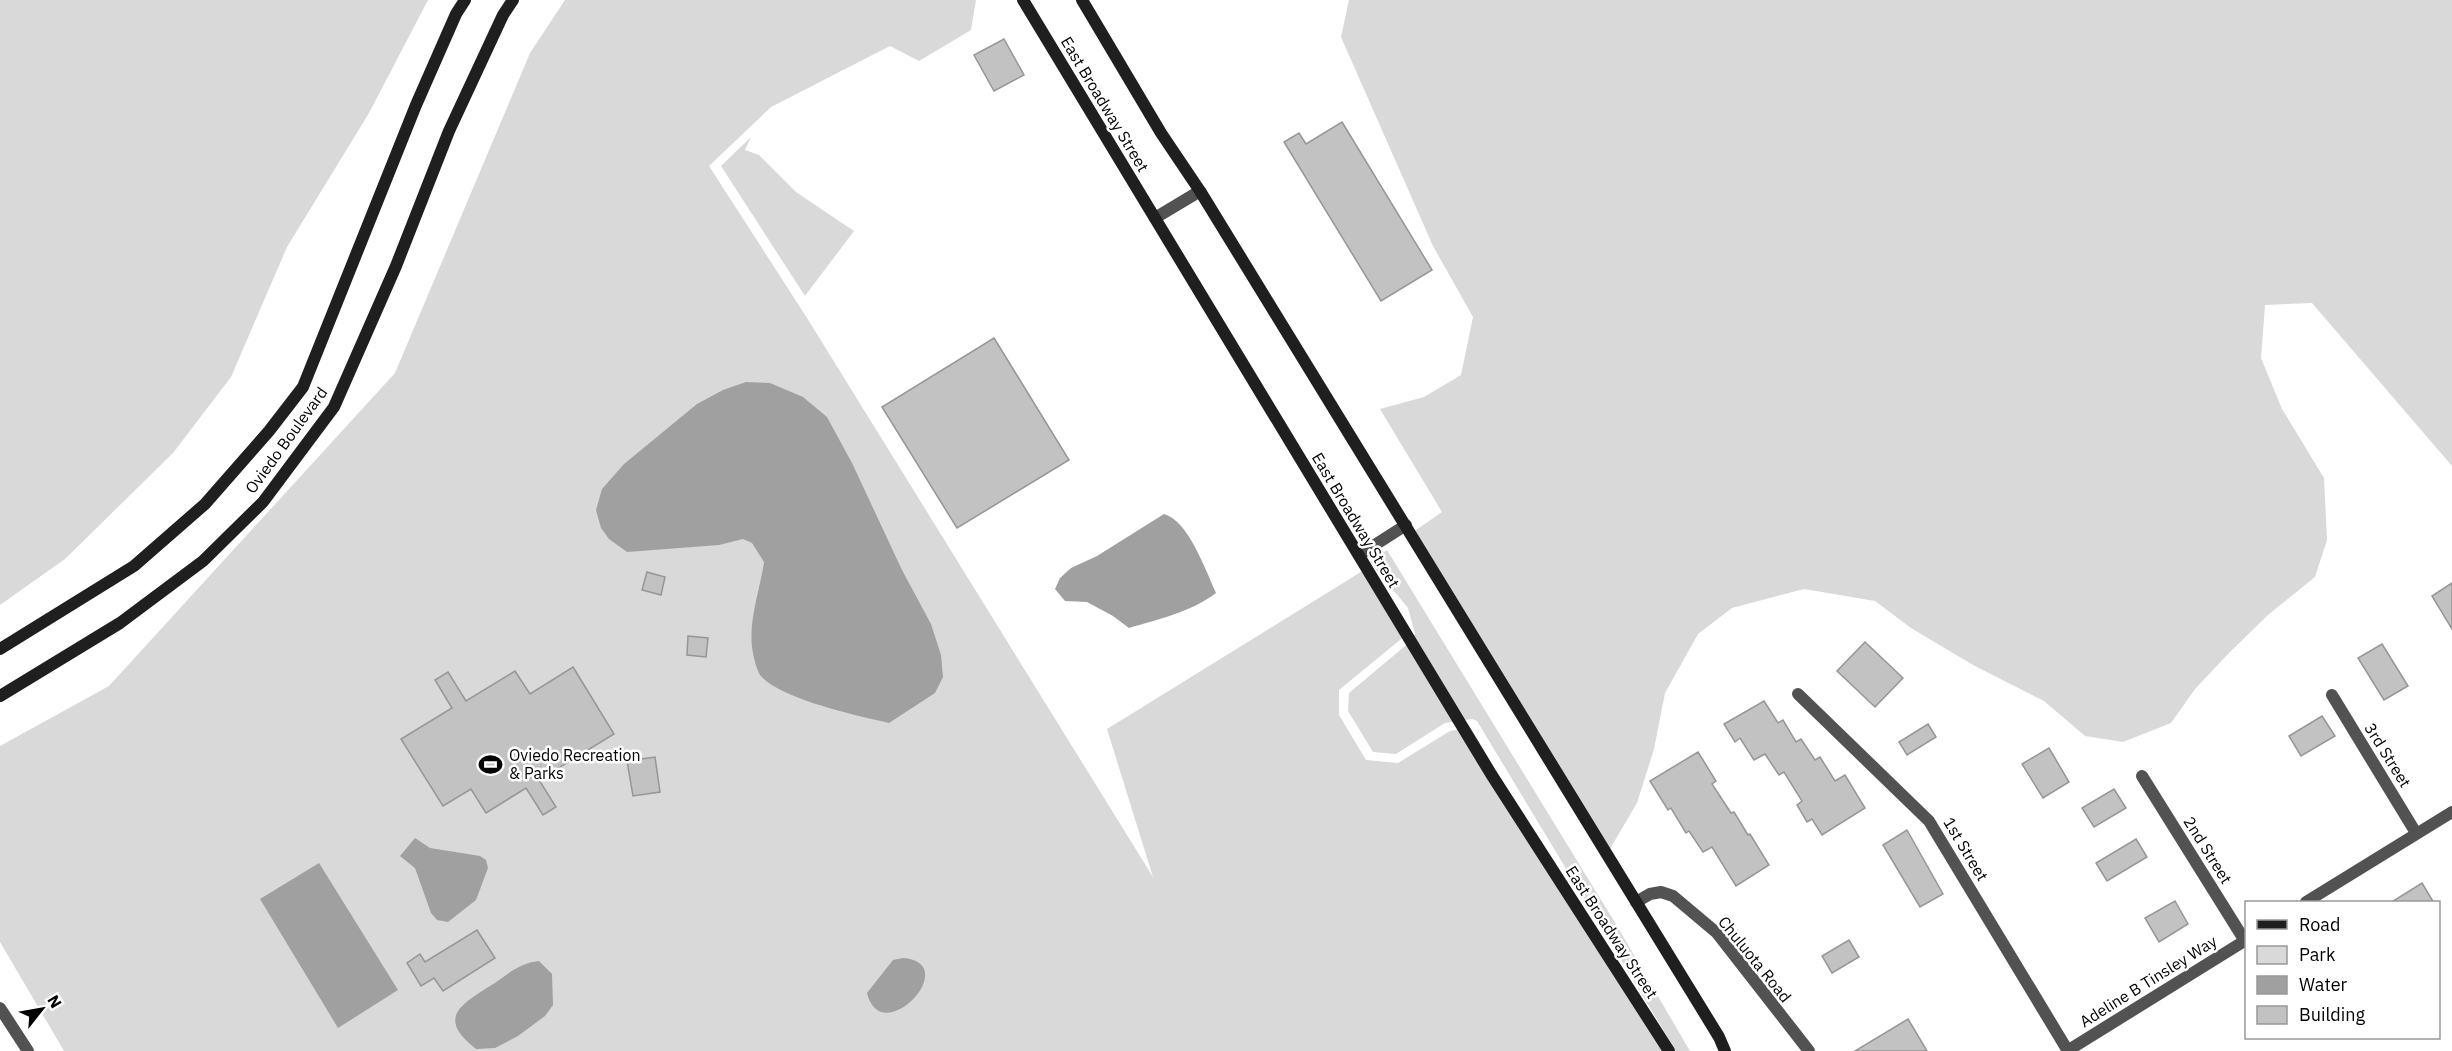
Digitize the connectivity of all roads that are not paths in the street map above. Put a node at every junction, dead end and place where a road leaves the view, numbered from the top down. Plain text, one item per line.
1 (465, 0) edge
2 (513, 0) edge
3 (1023, 0) edge
4 (1082, 0) edge
5 (1200, 190) junction
6 (1155, 218) junction
7 (1406, 525) junction
8 (1359, 555) junction
9 (0, 649) edge
10 (1798, 694) dead end
11 (2332, 695) dead end
12 (0, 696) edge
13 (2142, 776) dead end
14 (2452, 812) edge
15 (2416, 833) junction
16 (2309, 901) edge
17 (1636, 902) junction
18 (2245, 938) edge
19 (2245, 941) edge
20 (0, 1008) edge
21 (28, 1051) edge
22 (1670, 1051) edge
23 (1725, 1051) edge
24 (1809, 1051) edge
25 (2068, 1051) edge

1 - 9 main road, Oviedo Boulevard
2 - 12 main road, Oviedo Boulevard
3 - 6 main road, East Broadway Street
4 - 5 main road, East Broadway Street
5 - 6 street
5 - 7 main road, East Broadway Street
6 - 8 main road, East Broadway Street
7 - 8 street
7 - 17 main road, East Broadway Street
8 - 22 main road, East Broadway Street
10 - 25 street, 1st Street
11 - 15 street, 3rd Street
13 - 18 street, 2nd Street
14 - 15 street
15 - 16 street
17 - 23 main road, East Broadway Street
17 - 24 street, Chuluota Road
19 - 25 street, Adeline B Tinsley Way
20 - 21 street

